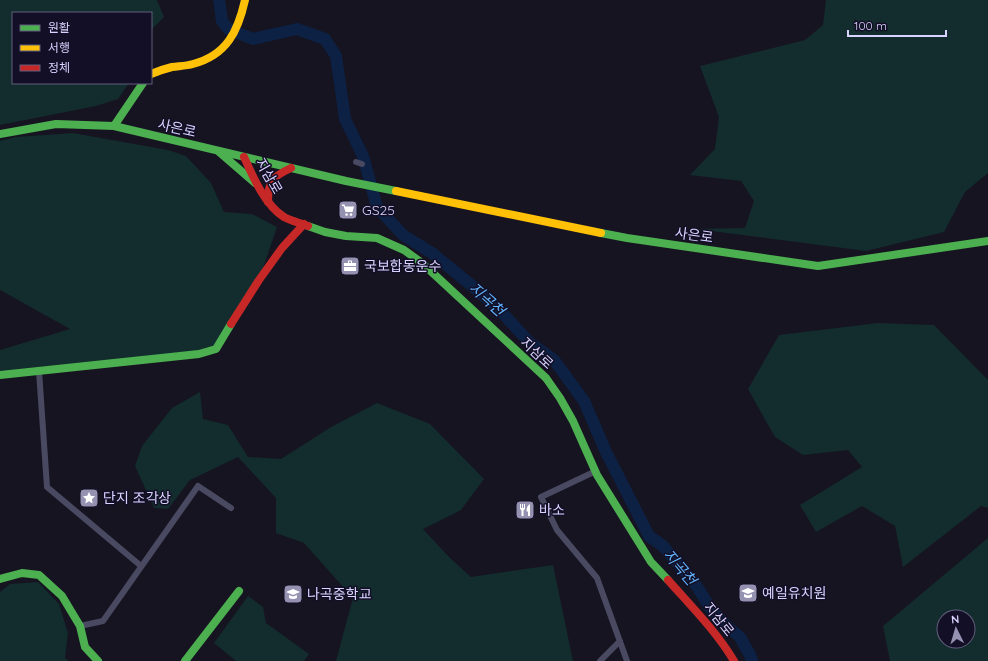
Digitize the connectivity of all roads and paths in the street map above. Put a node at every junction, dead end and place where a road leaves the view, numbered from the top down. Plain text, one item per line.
1 (245, 3) edge
2 (152, 74) edge
3 (141, 84) edge
4 (114, 126) junction
5 (0, 134) edge
6 (217, 151) junction
7 (244, 157) junction
8 (291, 168) junction
9 (256, 183) junction
10 (268, 202) junction
11 (304, 224) junction
12 (988, 241) edge
13 (39, 371) junction
14 (0, 375) edge
15 (596, 472) junction
16 (231, 508) dead end
17 (141, 566) junction
18 (0, 579) edge
19 (239, 591) dead end
20 (80, 626) junction
21 (620, 641) junction
22 (98, 661) edge
23 (185, 661) edge
24 (600, 661) edge
25 (627, 661) edge
26 (734, 661) edge

1 - 2 street
3 - 4 street
4 - 5 street, 사은로
4 - 6 street, 사은로
6 - 7 street, 사은로
6 - 9 street
7 - 8 street, 사은로
7 - 9 street, 지삼로
8 - 10 street
8 - 12 street, 사은로
9 - 10 street, 지삼로
10 - 11 street, 지삼로
11 - 13 street
11 - 15 street, 지삼로
13 - 14 street
13 - 17 street
15 - 21 street
15 - 26 street, 지삼로
16 - 17 street
17 - 20 street
18 - 20 street
19 - 23 street
20 - 22 street
21 - 24 street
21 - 25 street

